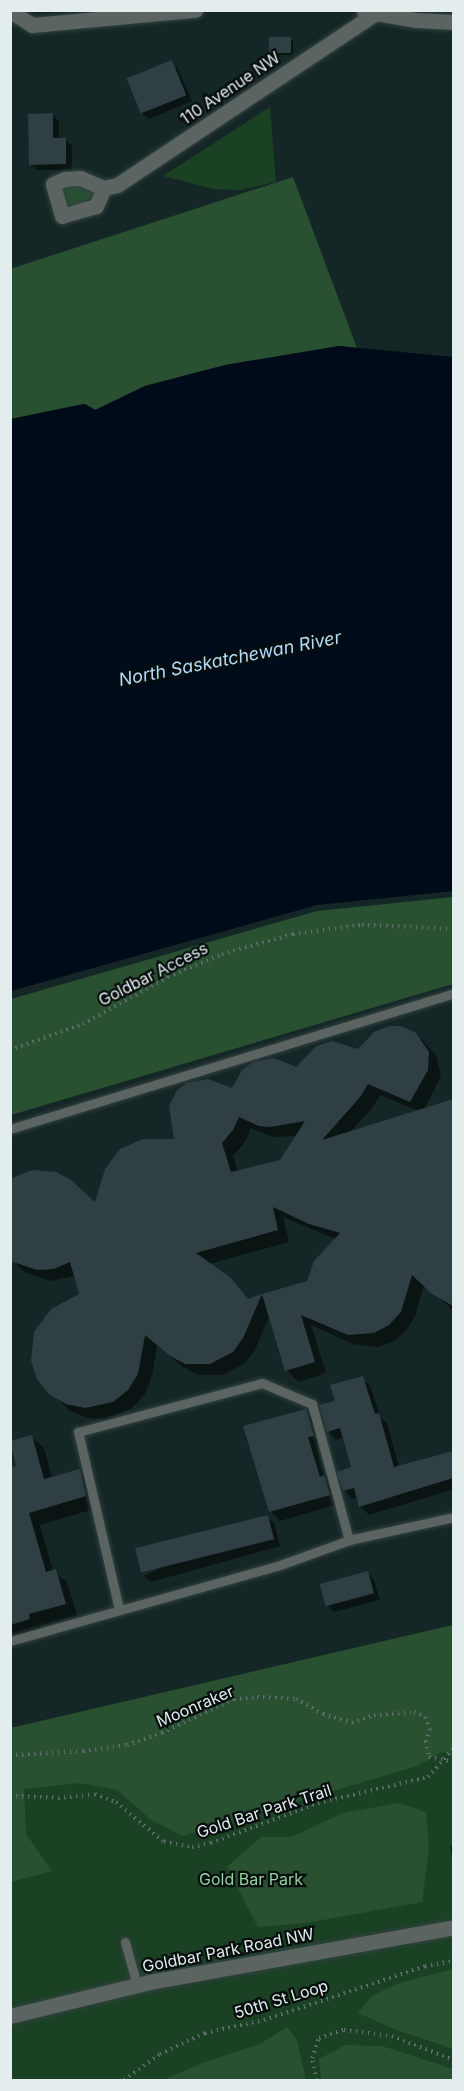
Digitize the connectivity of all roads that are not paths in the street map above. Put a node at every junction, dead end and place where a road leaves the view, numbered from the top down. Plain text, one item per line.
1 (195, 10) edge
2 (10, 11) edge
3 (367, 12) edge
4 (453, 22) edge
5 (104, 188) dead end
6 (453, 993) edge
7 (10, 1130) edge
8 (453, 1517) edge
9 (349, 1540) junction
10 (119, 1609) junction
11 (10, 1641) edge
12 (453, 1927) edge
13 (125, 1942) dead end
14 (138, 1985) junction
15 (10, 2016) edge

1 - 2 street
3 - 4 street
3 - 5 street, 110 Avenue NW
6 - 7 lane
8 - 9 lane
9 - 10 lane
9 - 10 lane
10 - 11 lane
12 - 14 street, Goldbar Park Road NW
13 - 14 lane
14 - 15 street, Goldbar Park Road NW

